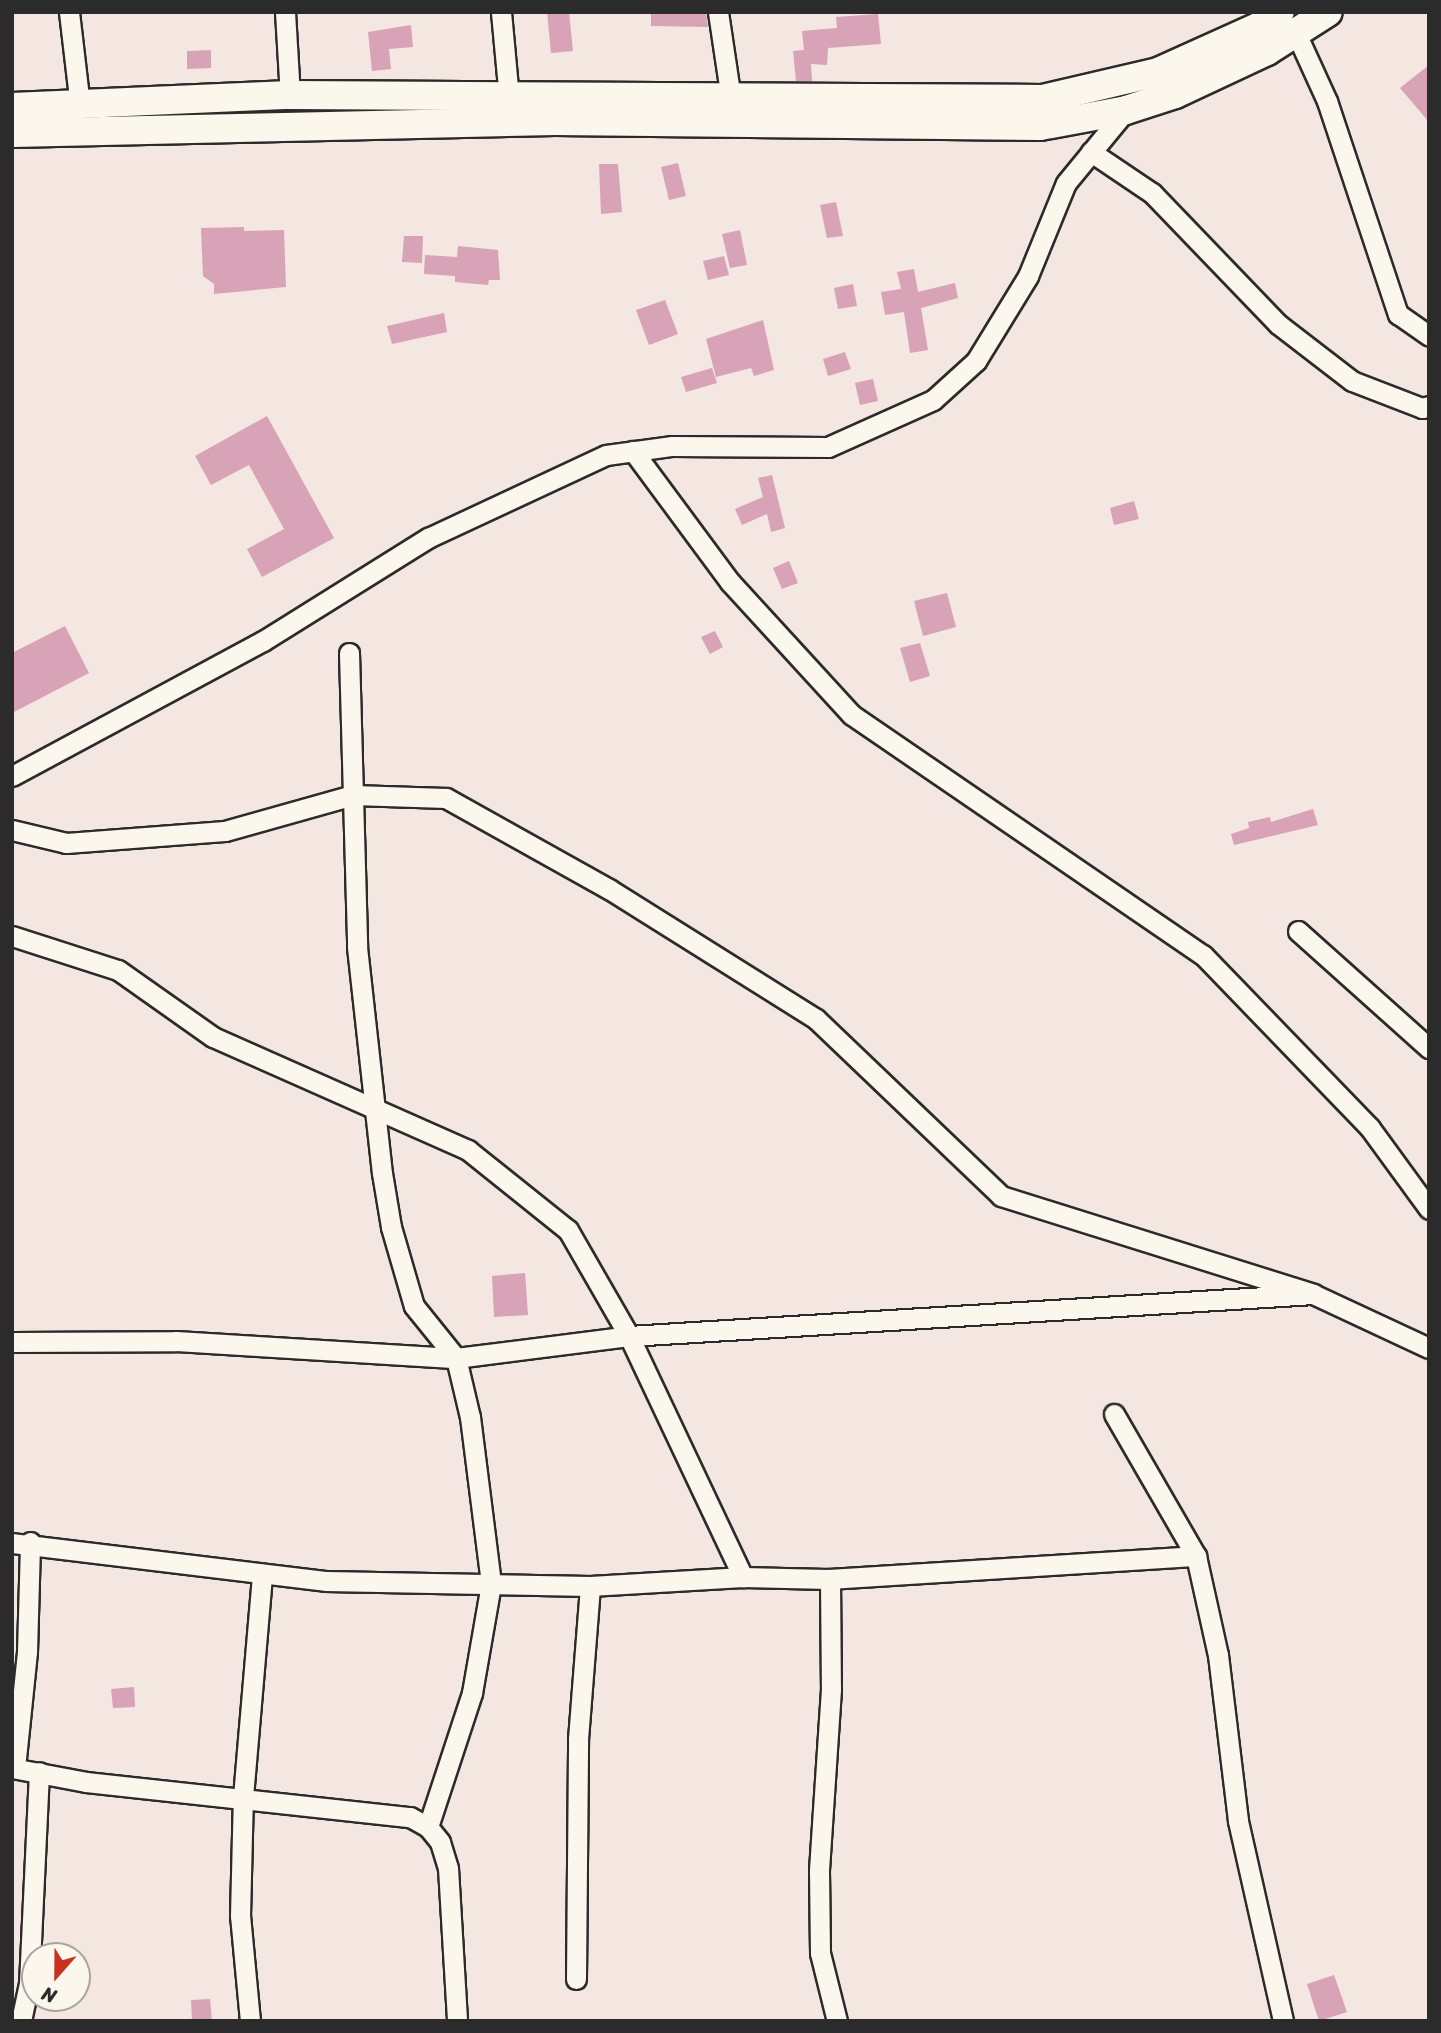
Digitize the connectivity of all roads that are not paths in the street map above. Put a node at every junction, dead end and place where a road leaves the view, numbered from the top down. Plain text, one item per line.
1 (69, 12) edge
2 (285, 12) edge
3 (501, 12) edge
4 (718, 12) edge
5 (1328, 12) edge
6 (1288, 23) edge
7 (290, 96) junction
8 (509, 98) junction
9 (80, 105) junction
10 (12, 107) edge
11 (1126, 110) junction
12 (733, 112) junction
13 (12, 133) edge
14 (1091, 152) junction
15 (1429, 336) edge
16 (1429, 406) edge
17 (633, 451) junction
18 (349, 653) dead end
19 (12, 776) edge
20 (353, 795) junction
21 (12, 830) edge
22 (1298, 931) dead end
23 (12, 936) edge
24 (1429, 1048) edge
25 (372, 1106) junction
26 (1429, 1209) edge
27 (1313, 1294) junction
28 (629, 1336) junction
29 (12, 1342) edge
30 (1429, 1348) edge
31 (456, 1358) junction
32 (1114, 1414) dead end
33 (21, 1542) edge
34 (1196, 1556) junction
35 (262, 1574) junction
36 (743, 1577) junction
37 (830, 1579) junction
38 (491, 1584) junction
39 (590, 1586) junction
40 (14, 1768) edge
41 (39, 1772) junction
42 (243, 1797) junction
43 (428, 1827) junction
44 (576, 1979) dead end
45 (21, 2021) edge
46 (250, 2021) edge
47 (457, 2021) edge
48 (837, 2021) edge
49 (1283, 2021) edge

1 - 9 street
2 - 7 street
3 - 8 street
4 - 12 street
5 - 6 street
6 - 11 street
6 - 12 street
6 - 15 street
7 - 8 street
7 - 9 street
8 - 12 street
9 - 10 street
11 - 12 street
11 - 14 street
12 - 13 street
14 - 16 street
14 - 17 street
17 - 19 street
17 - 26 street
18 - 20 street
20 - 21 street
20 - 25 street
20 - 27 street
22 - 24 street
23 - 25 street
25 - 28 street
25 - 31 street
27 - 28 street
27 - 30 street
28 - 31 street
28 - 36 street
29 - 31 street
31 - 38 street
32 - 34 street
33 - 35 street
33 - 40 street
34 - 37 street
34 - 49 street
35 - 38 street
35 - 42 street
36 - 37 street
36 - 39 street
37 - 48 street
38 - 39 street
38 - 43 street
39 - 44 street
40 - 41 street
41 - 42 street
41 - 45 street
42 - 43 street
42 - 46 street
43 - 47 street

